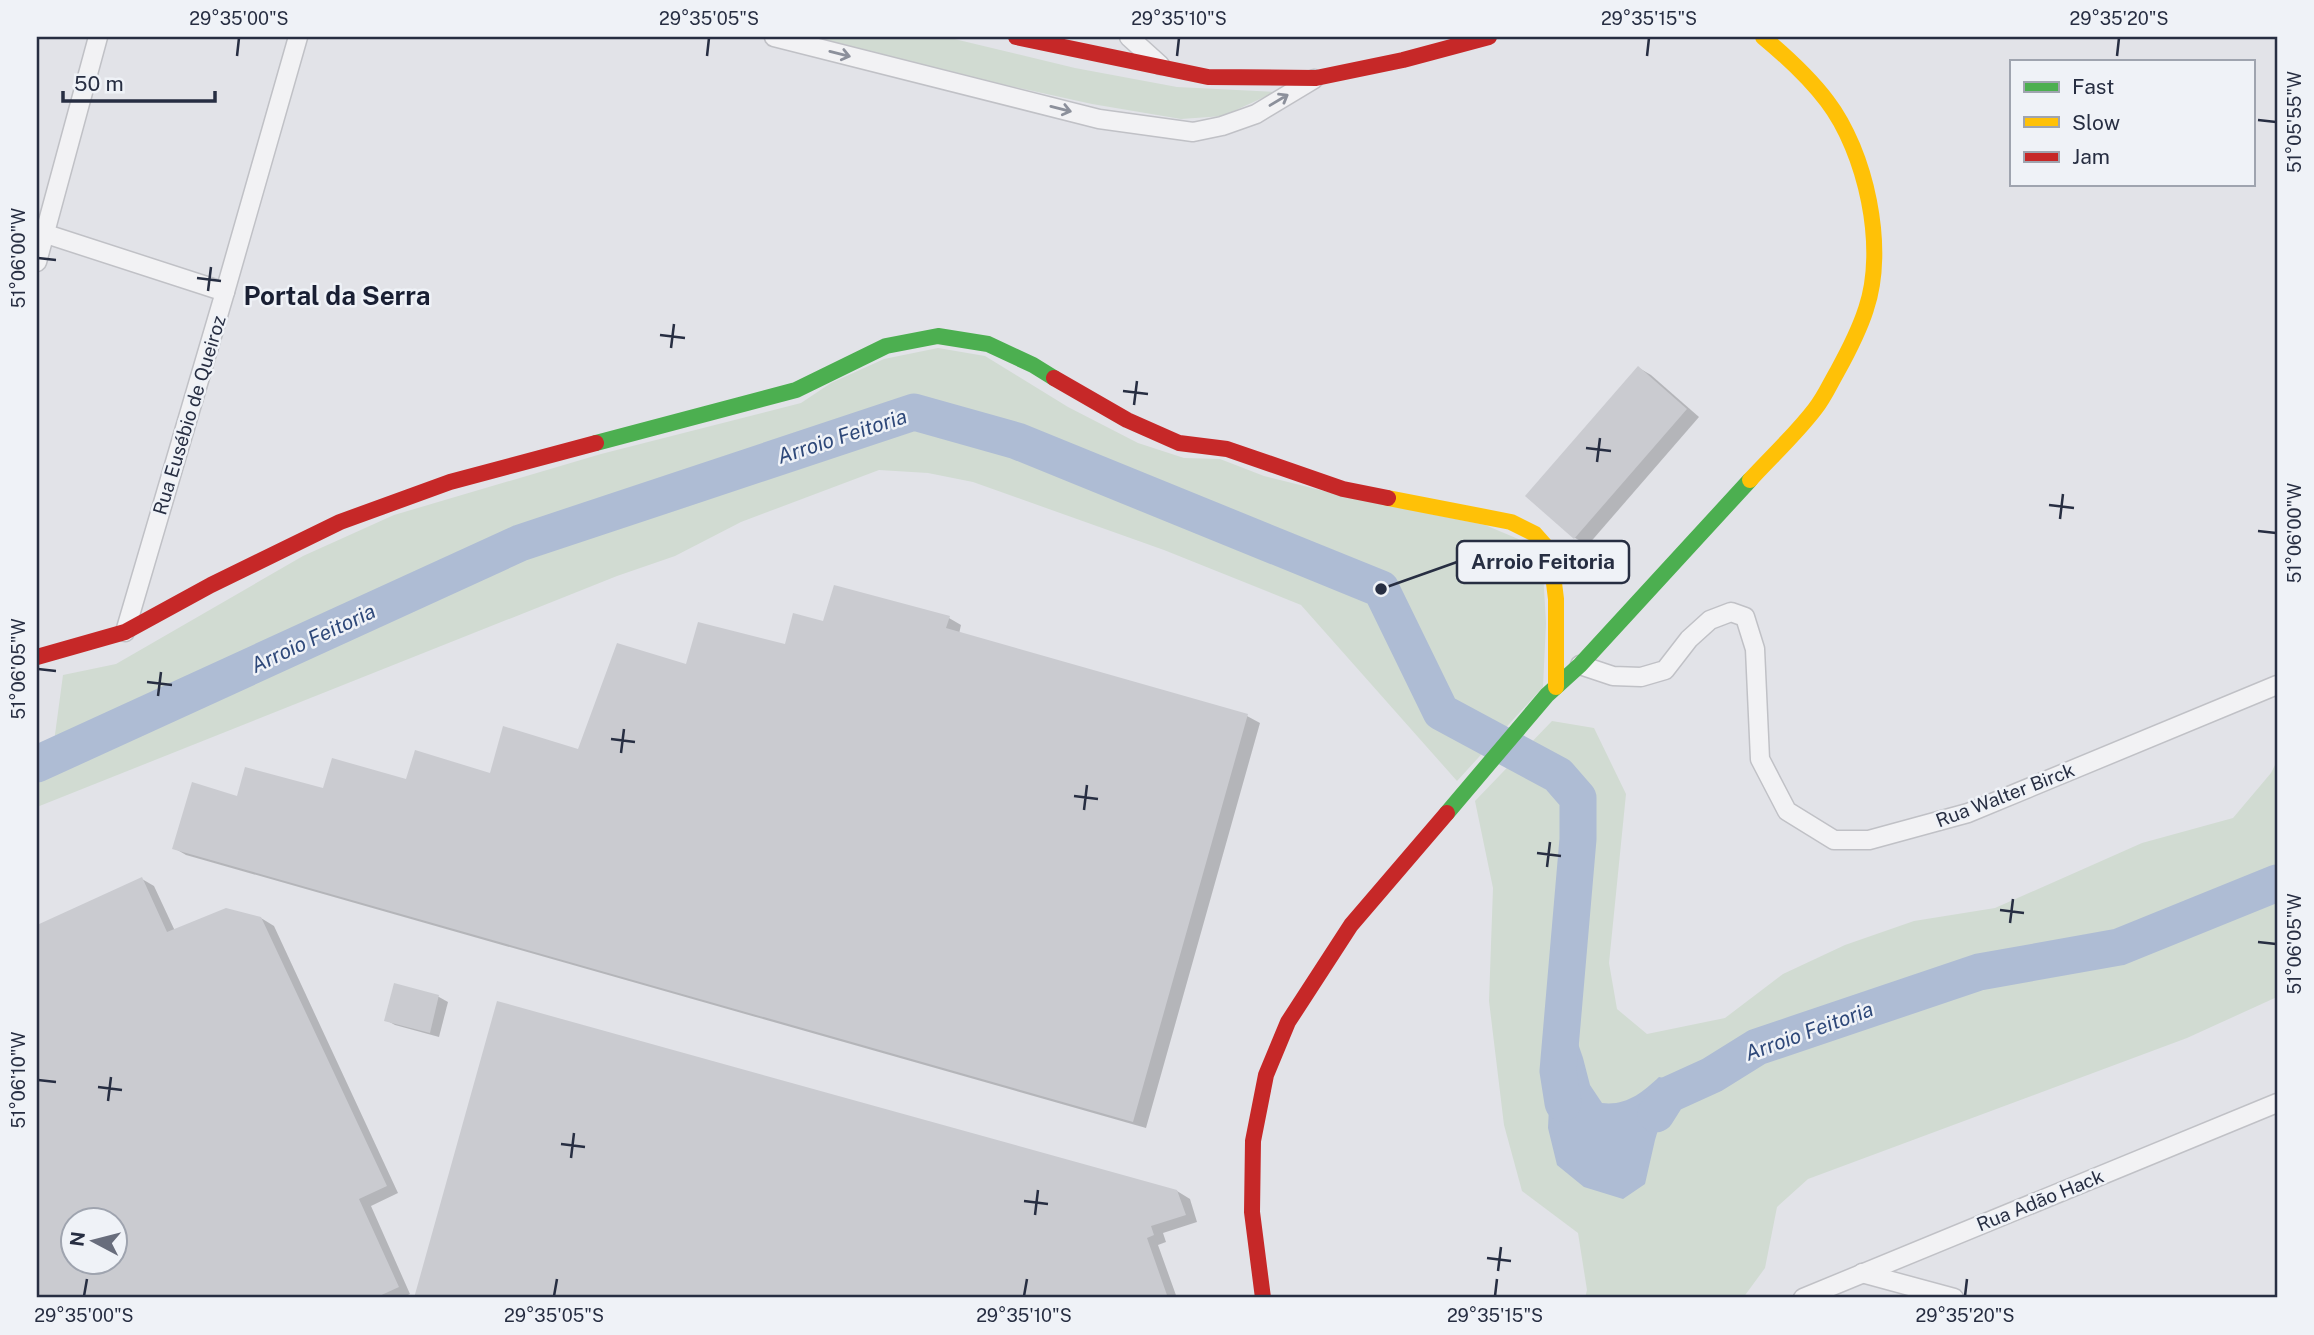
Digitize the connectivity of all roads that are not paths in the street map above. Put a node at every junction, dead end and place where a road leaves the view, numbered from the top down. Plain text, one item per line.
1 (98, 37) edge
2 (298, 37) edge
3 (774, 37) edge
4 (1016, 37) edge
5 (1129, 37) edge
6 (1489, 37) edge
7 (1763, 37) edge
8 (1163, 68) junction
9 (1316, 78) junction
10 (41, 232) edge
11 (37, 262) edge
12 (226, 292) junction
13 (125, 632) junction
14 (37, 657) edge
15 (1580, 666) junction
16 (2277, 685) edge
17 (1552, 691) junction
18 (2277, 1103) edge
19 (1252, 1212) junction
20 (1862, 1273) junction
21 (1278, 1288) dead end
22 (1263, 1298) edge
23 (1803, 1298) edge
24 (1954, 1298) edge

1 - 10 street
2 - 12 street, Rua Eusébio de Queiroz
3 -> 9 street
4 - 8 main road
5 - 8 street
6 - 9 main road
7 - 15 main road
8 - 9 main road
10 - 11 street
10 - 12 street
12 - 13 street, Rua Eusébio de Queiroz
13 - 14 main road
13 - 17 main road
15 - 16 street, Rua Walter Birck
15 - 17 main road
17 - 19 main road
18 - 20 street, Rua Adão Hack
19 - 21 main road
19 - 22 main road
20 - 23 street, Rua Adão Hack
20 - 24 street

